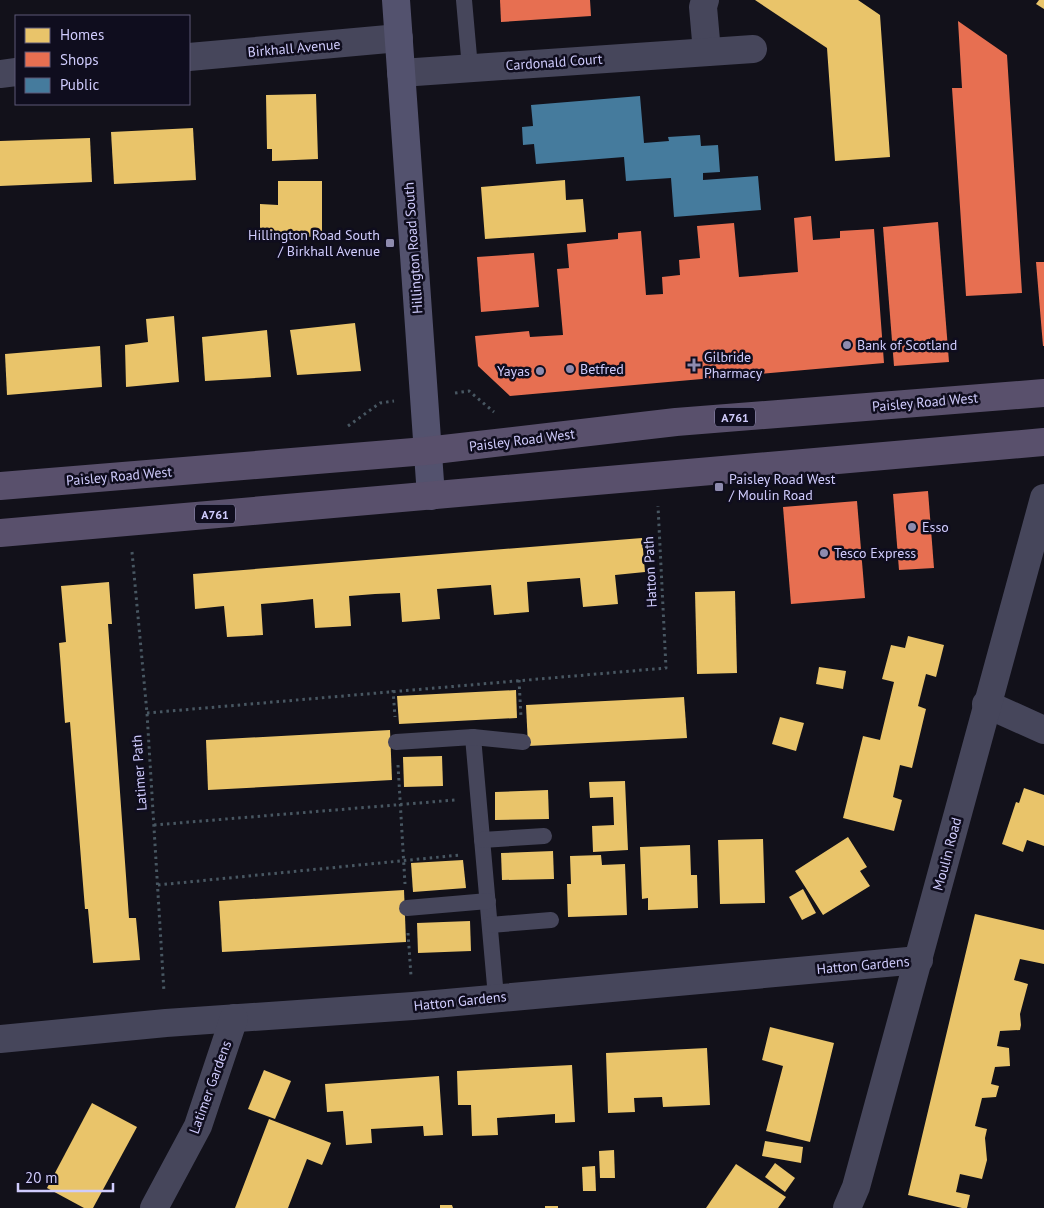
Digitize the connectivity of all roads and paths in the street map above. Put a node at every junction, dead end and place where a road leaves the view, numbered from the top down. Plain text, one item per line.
1 (396, 0) edge
2 (464, 0) edge
3 (705, 0) edge
4 (398, 38) junction
5 (754, 49) dead end
6 (707, 52) junction
7 (190, 57) edge
8 (470, 68) junction
9 (15, 72) edge
10 (401, 73) junction
11 (0, 74) edge
12 (1044, 392) edge
13 (1044, 442) edge
14 (426, 450) junction
15 (656, 476) junction
16 (0, 486) edge
17 (430, 496) junction
18 (1044, 498) edge
19 (126, 522) junction
20 (0, 533) edge
21 (520, 680) junction
22 (393, 690) junction
23 (986, 704) junction
24 (147, 713) junction
25 (1044, 730) edge
26 (473, 737) junction
27 (396, 742) junction
28 (523, 742) joint
29 (479, 797) junction
30 (400, 805) junction
31 (154, 825) junction
32 (544, 836) dead end
33 (483, 847) junction
34 (404, 860) junction
35 (158, 885) junction
36 (488, 901) junction
37 (407, 908) junction
38 (551, 920) dead end
39 (490, 925) junction
40 (919, 960) junction
41 (496, 997) junction
42 (413, 1006) junction
43 (234, 1018) junction
44 (166, 1023) junction
45 (0, 1040) edge
46 (154, 1208) edge
47 (847, 1208) edge

1 - 4 street, Hillington Road South
2 - 8 lane
3 - 6 street
4 - 7 street, Birkhall Avenue
4 - 10 street, Hillington Road South
5 - 6 street, Cardonald Court
6 - 8 street, Cardonald Court
8 - 10 street, Cardonald Court
9 - 11 street
10 - 14 street, Hillington Road South
12 - 14 main road, Paisley Road West / A761
13 - 15 main road, A761
14 - 16 main road, Paisley Road West / A761
14 - 17 street, Hillington Road South
15 - 17 main road, A761
15 - 21 path, Hatton Path
17 - 19 main road, A761
18 - 23 street, Moulin Road
19 - 20 main road, A761
19 - 24 path, Latimer Path
21 - 22 path
21 - 28 path
22 - 24 path
22 - 27 path
23 - 25 street
23 - 40 street, Moulin Road
24 - 31 path, Latimer Path
26 - 27 lane
26 - 28 lane
26 - 29 lane
27 - 30 path
29 - 30 path
29 - 33 lane
30 - 31 path
30 - 34 path
31 - 35 path, Latimer Path
32 - 33 lane
33 - 34 path
33 - 36 lane
34 - 35 path
34 - 37 path
35 - 44 path, Latimer Path
36 - 37 lane
36 - 39 lane
37 - 42 path
38 - 39 lane
39 - 41 lane
40 - 41 street, Hatton Gardens
40 - 47 street, Moulin Road
41 - 42 street, Hatton Gardens
42 - 43 street, Hatton Gardens
43 - 44 street, Hatton Gardens
43 - 46 street, Latimer Gardens
44 - 45 street, Hatton Gardens

